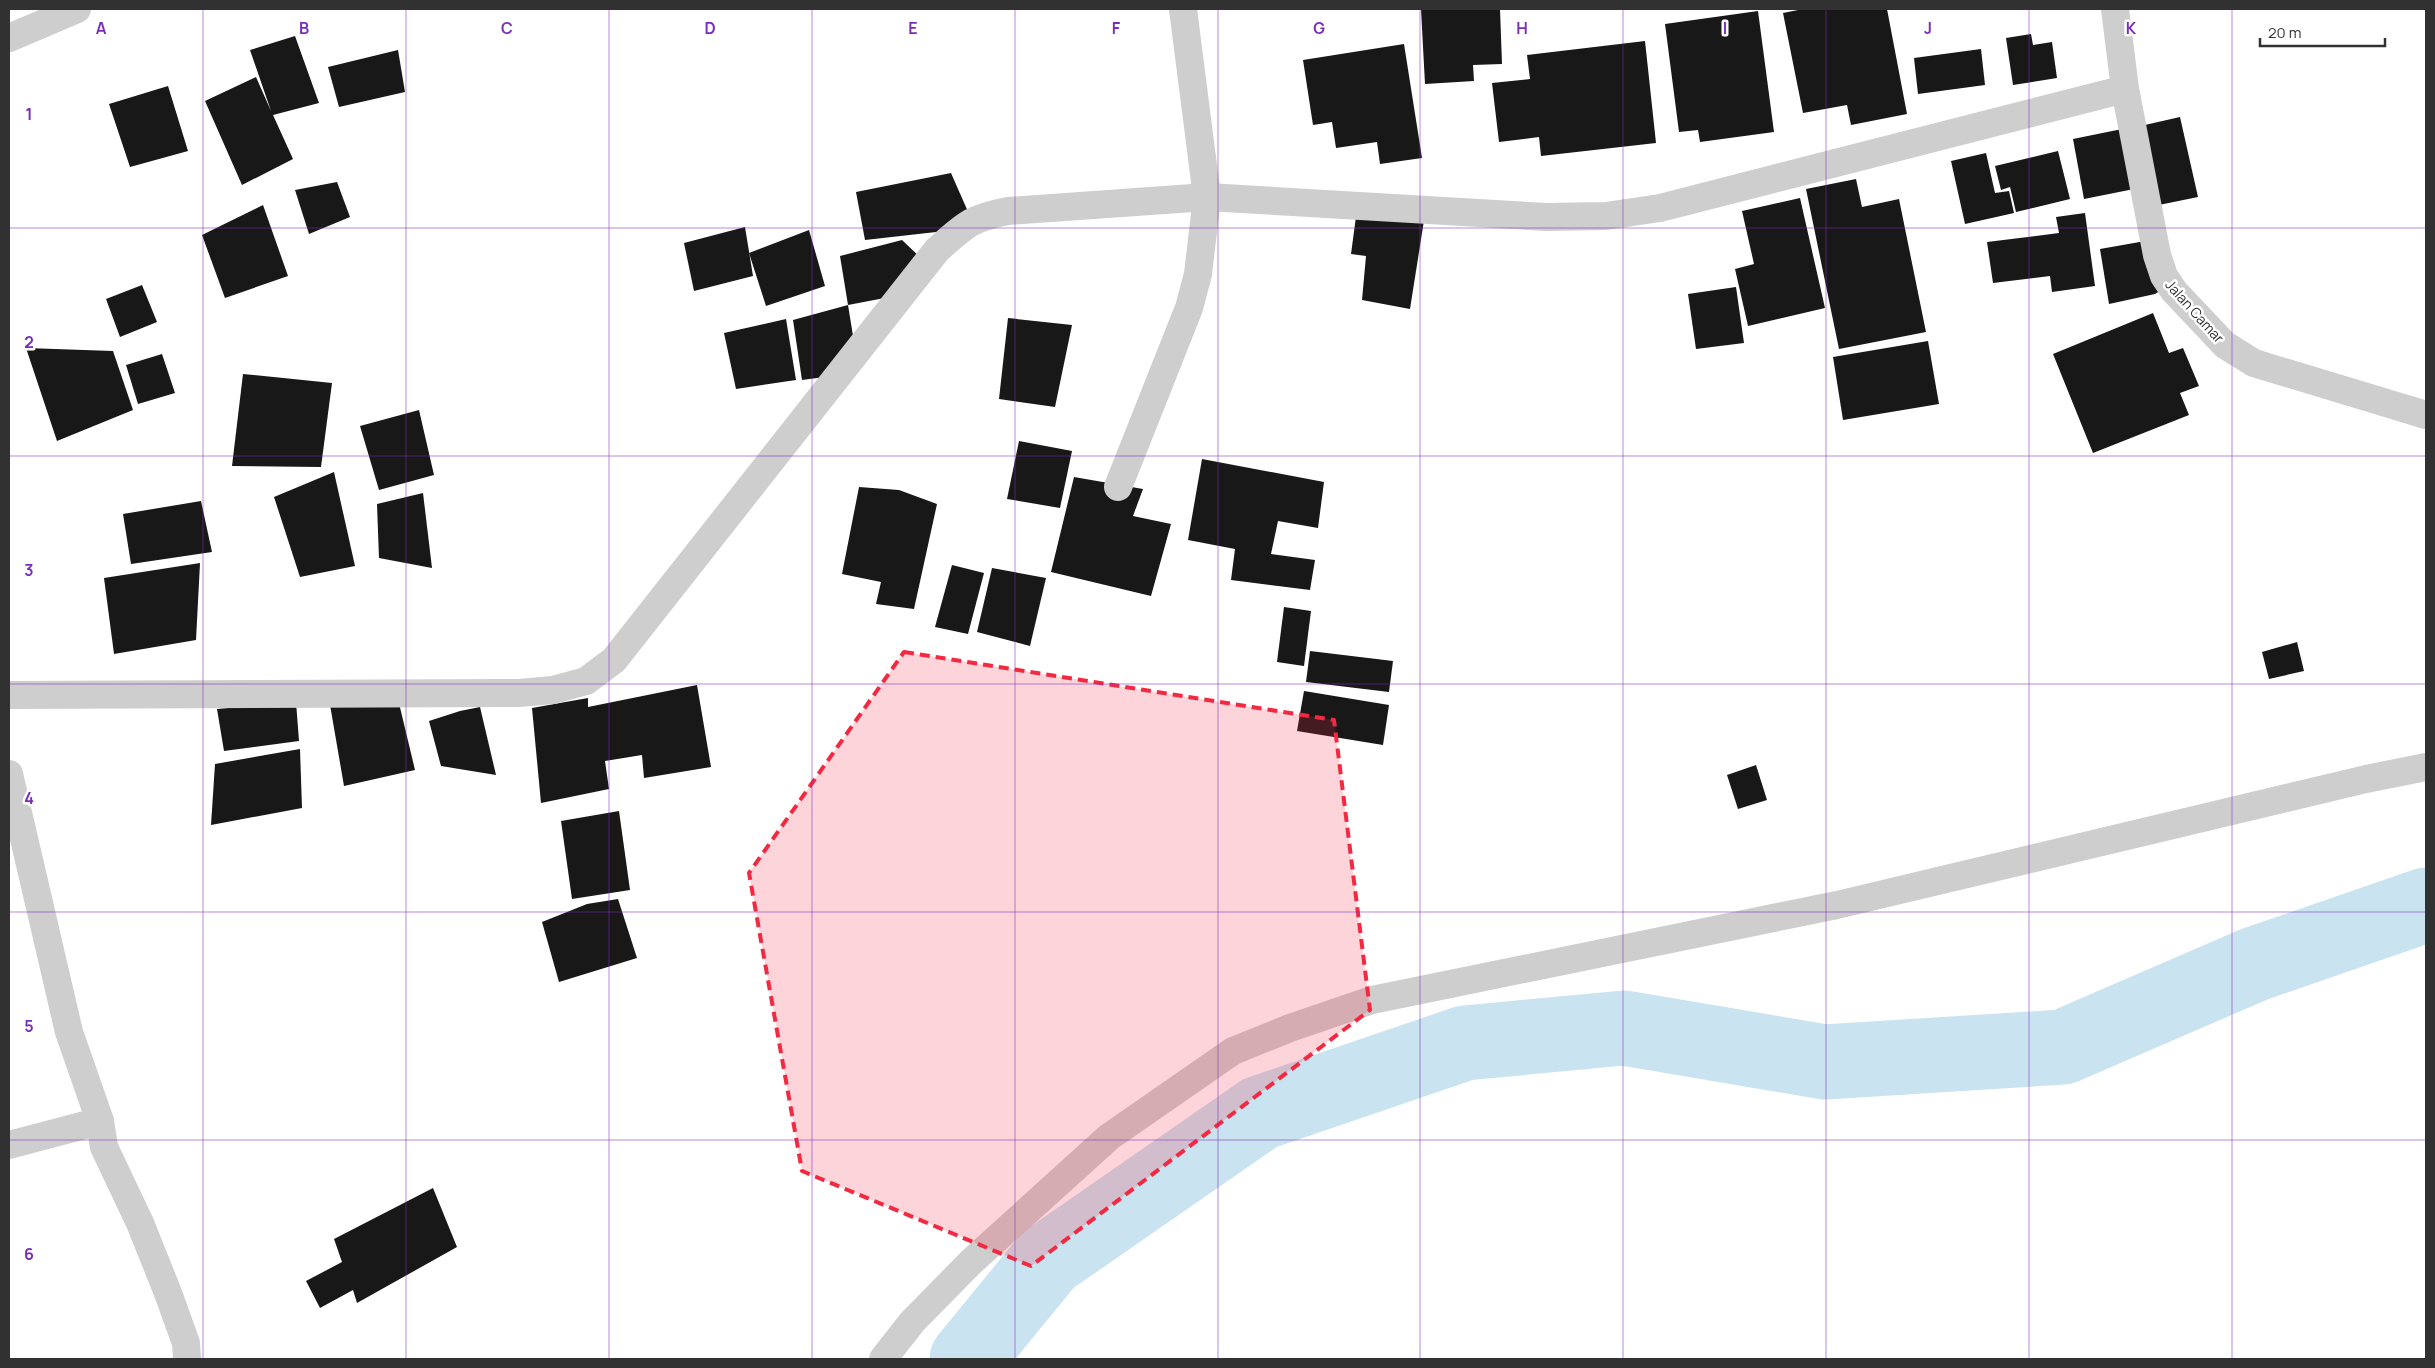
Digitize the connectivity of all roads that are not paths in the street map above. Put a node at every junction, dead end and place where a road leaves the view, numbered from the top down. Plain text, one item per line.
1 (77, 9) edge
2 (1183, 9) edge
3 (2114, 9) edge
4 (9, 38) edge
5 (2125, 89) junction
6 (1207, 197) junction
7 (2426, 415) edge
8 (1118, 487) dead end
9 (9, 696) edge
10 (2426, 767) edge
11 (9, 774) edge
12 (100, 1121) junction
13 (9, 1145) edge
14 (188, 1359) edge
15 (883, 1359) edge

1 - 4 street
2 - 6 street
3 - 5 street, Jalan Camar
5 - 6 street
5 - 7 street, Jalan Camar
6 - 8 street
6 - 9 street
10 - 15 street
11 - 12 street
12 - 13 street
12 - 14 street

